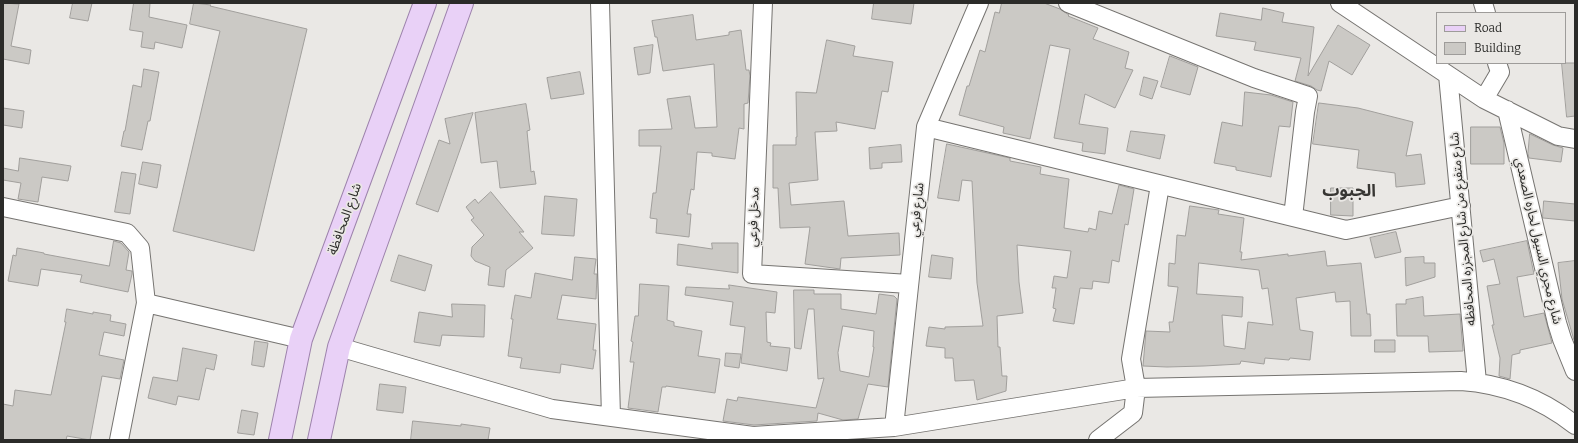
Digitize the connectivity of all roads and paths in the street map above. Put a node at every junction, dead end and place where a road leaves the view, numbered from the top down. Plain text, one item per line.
1 (425, 3) edge
2 (462, 3) edge
3 (600, 3) edge
4 (763, 3) edge
5 (979, 3) edge
6 (1068, 3) edge
7 (1340, 3) edge
8 (1497, 64) edge
9 (1448, 75) junction
10 (1484, 99) junction
11 (1507, 110) junction
12 (926, 127) junction
13 (1575, 140) edge
14 (1160, 184) junction
15 (1461, 206) junction
16 (3, 207) edge
17 (1293, 217) junction
18 (909, 284) junction
19 (146, 303) junction
20 (301, 339) junction
21 (339, 347) junction
22 (1575, 371) edge
23 (1477, 382) junction
24 (1136, 388) junction
25 (612, 417) junction
26 (1575, 424) edge
27 (894, 427) junction
28 (717, 436) edge
29 (119, 440) edge
30 (280, 440) edge
31 (319, 440) edge
32 (1098, 440) edge

1 - 20 main road, شارع المحافظة
2 - 21 main road
3 - 25 street
4 - 18 street, مدخل فرعي
5 - 12 street, شارع فرعي
6 - 17 street
7 - 9 street
8 - 10 street
9 - 10 street
9 - 15 street, شارع متفرع من شارع المجزره المحافظه
10 - 11 street
11 - 13 street
11 - 22 street, شارع مجري السيول لحاره الصعدي
12 - 14 street
12 - 18 street, شارع فرعي
14 - 17 street
14 - 24 street
15 - 17 street
15 - 23 street, شارع متفرع من شارع المجزره المحافظه
16 - 19 street
18 - 27 street, شارع فرعي
19 - 20 street
19 - 29 street
20 - 30 main road, شارع المحافظة
21 - 25 street
21 - 31 main road
23 - 24 street
23 - 26 street
24 - 27 street
24 - 32 street
25 - 28 street
27 - 28 street

